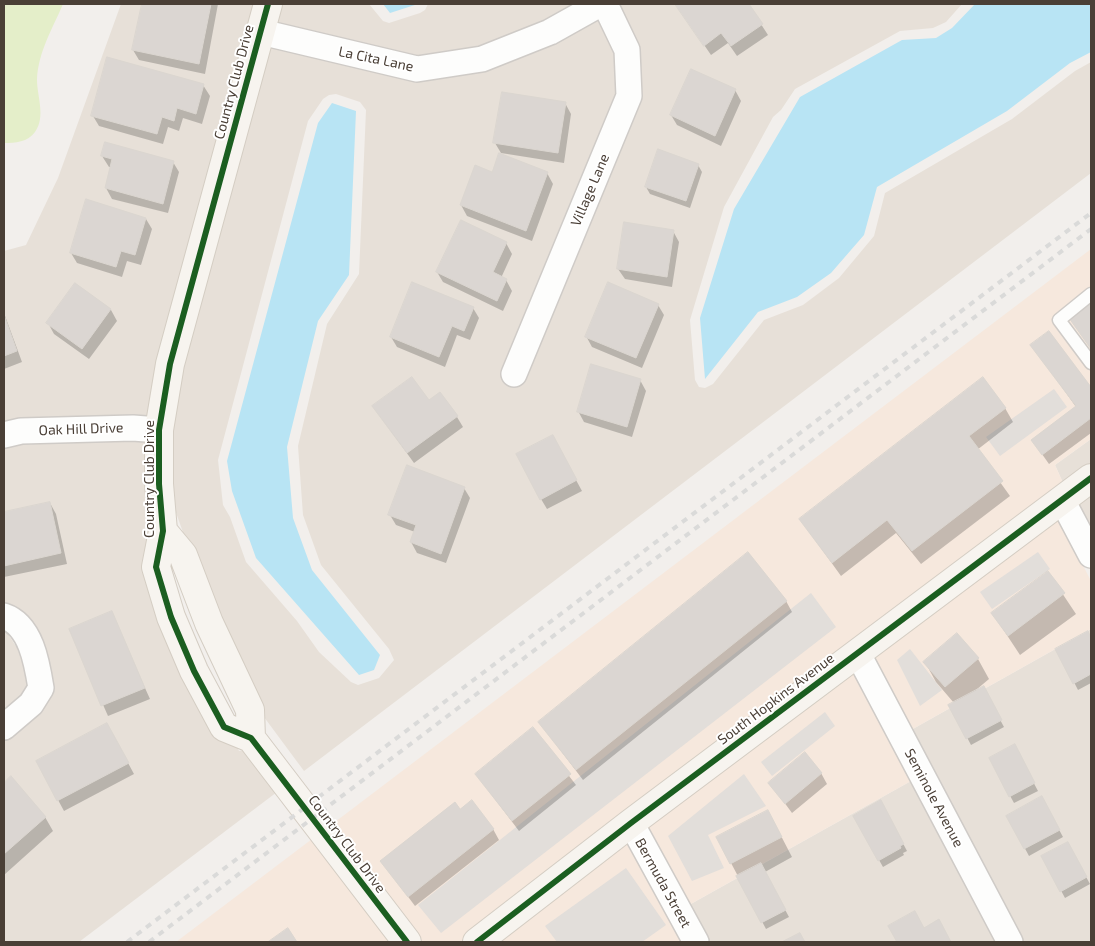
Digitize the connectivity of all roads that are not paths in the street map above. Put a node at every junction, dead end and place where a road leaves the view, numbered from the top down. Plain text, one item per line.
1 (268, 4) edge
2 (600, 4) edge
3 (605, 4) edge
4 (261, 32) junction
5 (1091, 294) edge
6 (1091, 363) edge
7 (514, 374) dead end
8 (159, 430) junction
9 (4, 435) edge
10 (1091, 478) edge
11 (1062, 500) junction
12 (1091, 555) edge
13 (4, 616) edge
14 (858, 654) junction
15 (4, 727) edge
16 (631, 823) junction
17 (407, 942) edge
18 (477, 942) edge
19 (696, 942) edge
20 (1010, 942) edge

1 - 4 street, Country Club Drive
2 - 4 street, La Cita Lane
3 - 7 street, Village Lane
4 - 8 street, Country Club Drive
5 - 6 lane
8 - 9 street, Oak Hill Drive
8 - 17 street, Country Club Drive
10 - 11 street, South Hopkins Avenue
11 - 12 street
11 - 14 street, South Hopkins Avenue
13 - 15 street
14 - 16 street, South Hopkins Avenue
14 - 20 street, Seminole Avenue
16 - 18 street, South Hopkins Avenue
16 - 19 street, Bermuda Street

